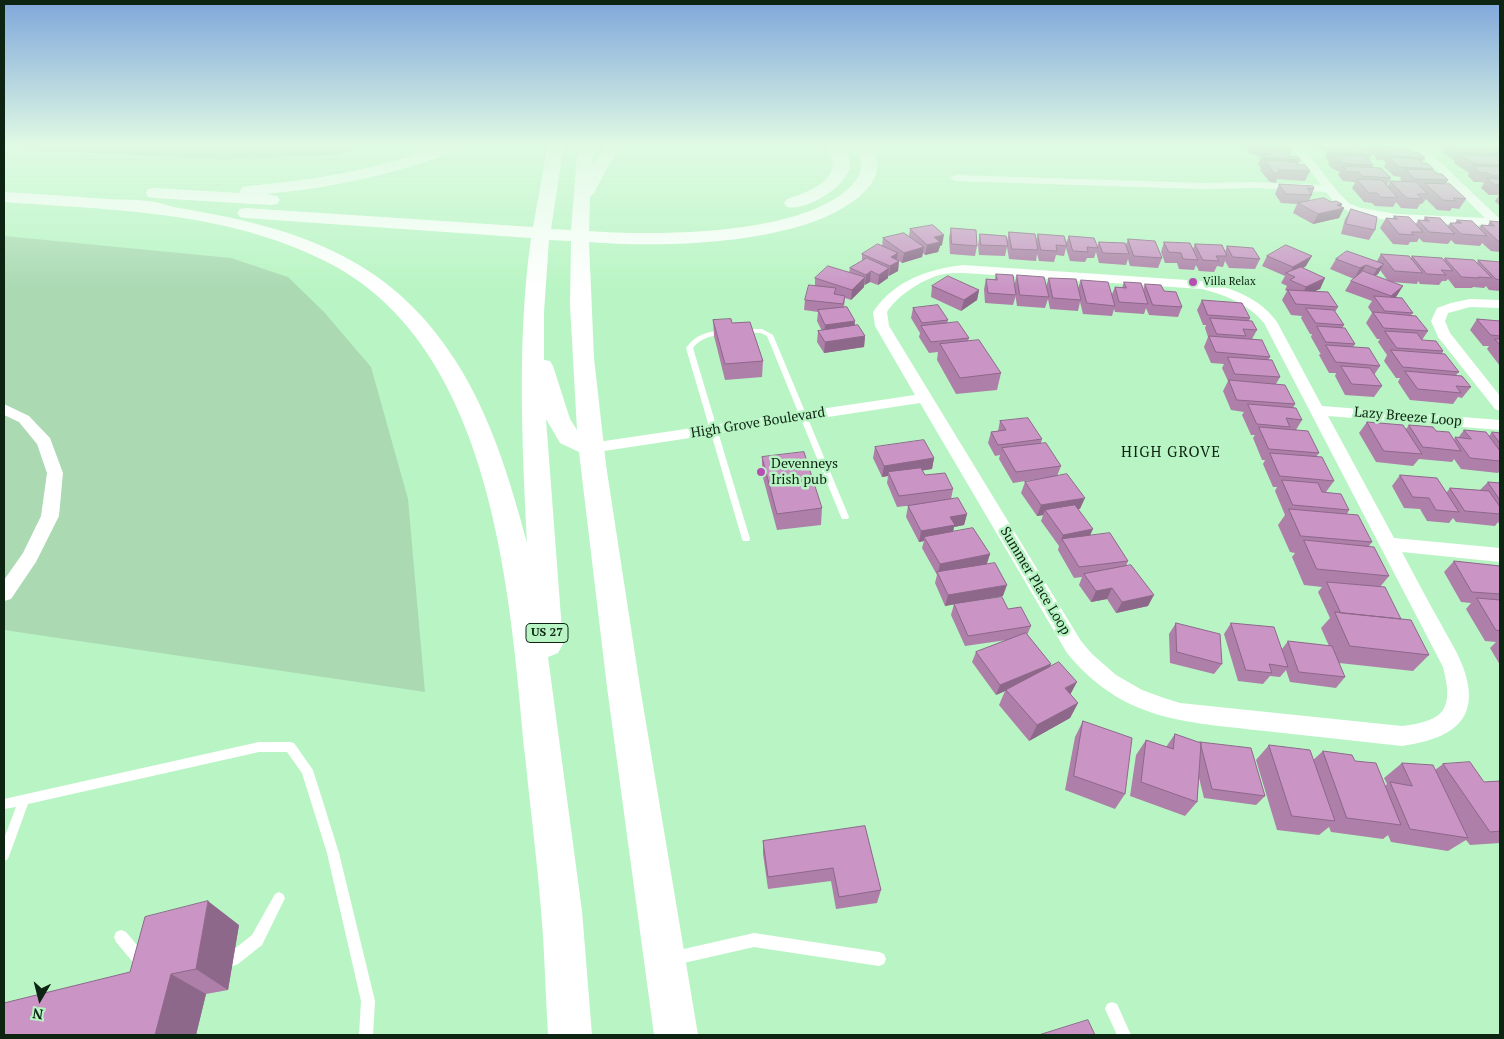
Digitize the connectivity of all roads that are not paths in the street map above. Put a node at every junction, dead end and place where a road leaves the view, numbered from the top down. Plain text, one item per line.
1 (142, 192) edge
2 (548, 192) edge
3 (574, 192) edge
4 (583, 192) edge
5 (818, 192) edge
6 (854, 192) edge
7 (1334, 192) edge
8 (1467, 192) edge
9 (4, 197) edge
10 (138, 206) junction
11 (569, 214) junction
12 (598, 221) dead end
13 (1498, 222) edge
14 (627, 223) dead end
15 (1500, 304) edge
16 (533, 336) junction
17 (924, 398) junction
18 (1500, 406) edge
19 (4, 409) edge
20 (1317, 410) junction
21 (802, 416) junction
22 (1500, 425) edge
23 (713, 430) junction
24 (591, 448) junction
25 (845, 517) dead end
26 (746, 539) dead end
27 (1388, 544) junction
28 (1500, 555) edge
29 (4, 594) edge
30 (24, 800) junction
31 (4, 804) edge
32 (4, 855) edge
33 (279, 898) dead end
34 (563, 930) junction
35 (122, 937) dead end
36 (234, 959) dead end
37 (879, 959) dead end
38 (665, 960) junction
39 (156, 970) edge
40 (1112, 1009) dead end
41 (366, 1035) edge
42 (570, 1035) edge
43 (676, 1035) edge
44 (1124, 1035) edge

1 - 11 highway
2 - 16 highway, US 27
3 - 11 highway
4 - 11 highway
5 - 14 highway
6 - 10 highway
7 - 13 street
8 - 13 street
9 - 10 highway
10 - 34 highway
11 - 12 highway
11 - 24 highway
15 - 18 street
16 - 24 highway
16 - 34 highway, US 27
17 - 20 street, Summer Place Loop
17 - 21 street, High Grove Boulevard
17 - 27 street, Summer Place Loop
19 - 29 street
20 - 22 street, Lazy Breeze Loop
20 - 27 street, Summer Place Loop
21 - 23 street, High Grove Boulevard
21 - 23 lane
21 - 25 lane
23 - 24 street, High Grove Boulevard
23 - 26 lane
24 - 38 highway
27 - 28 street
30 - 31 lane
30 - 32 lane
30 - 41 lane
33 - 36 lane
34 - 42 highway, US 27
35 - 39 lane
37 - 38 lane
38 - 43 highway
40 - 44 lane

